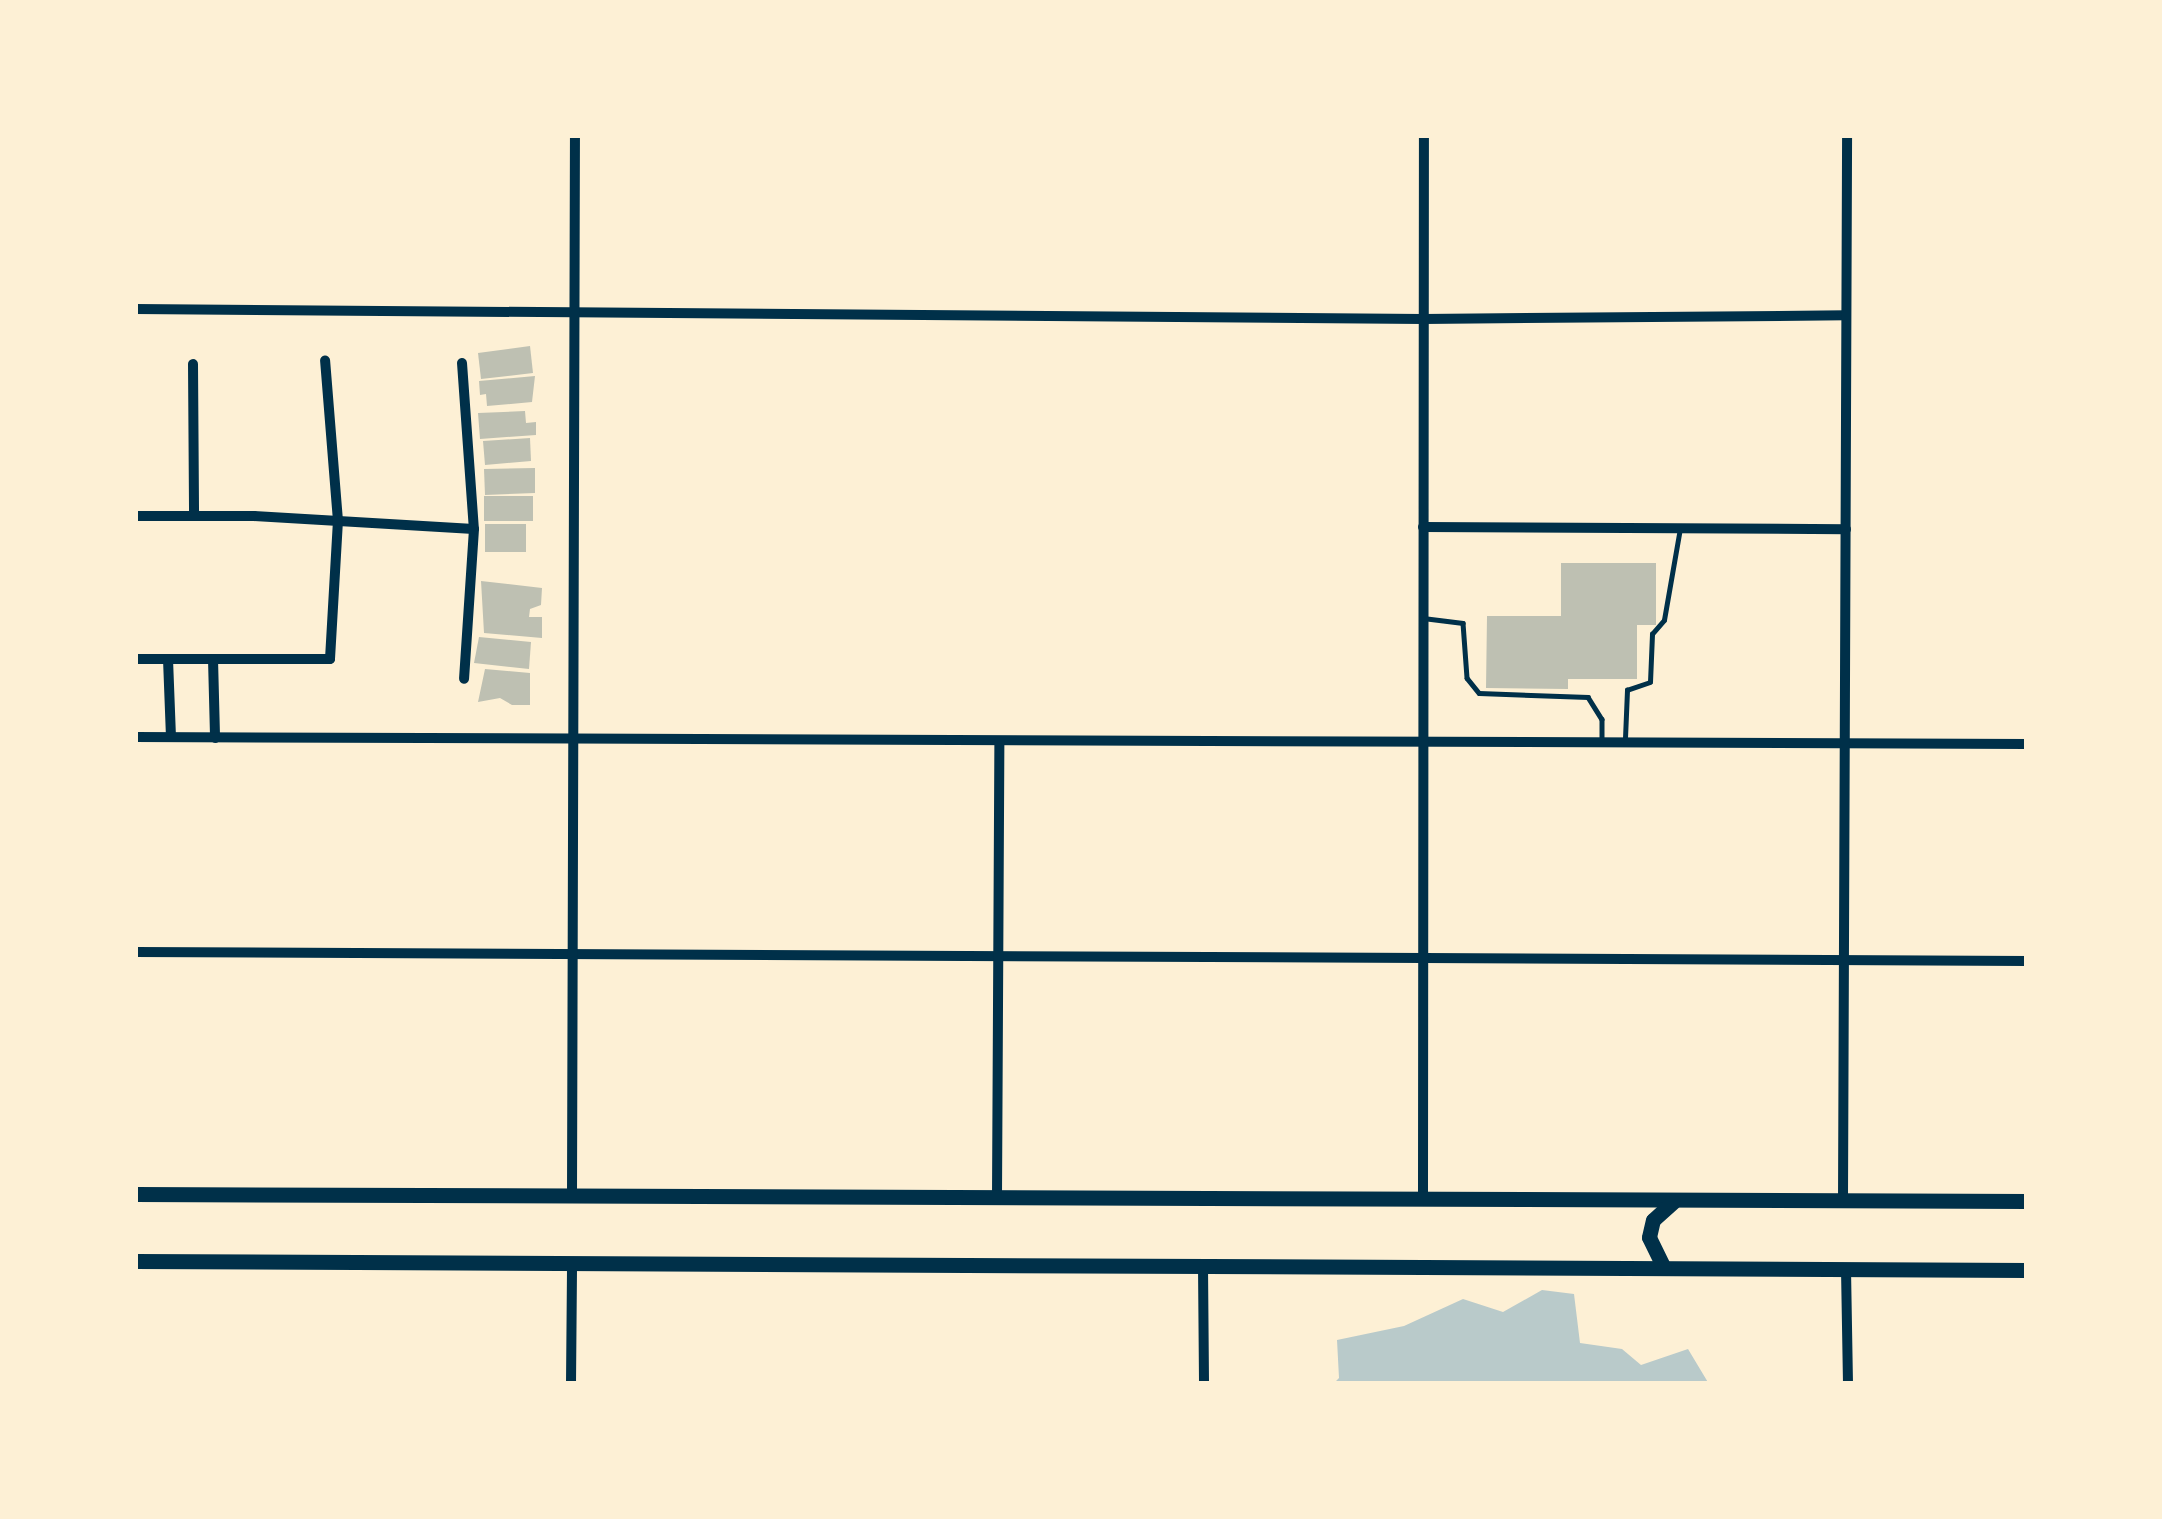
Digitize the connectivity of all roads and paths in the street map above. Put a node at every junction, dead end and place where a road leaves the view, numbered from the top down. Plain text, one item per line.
1 (575, 135) edge
2 (1424, 135) edge
3 (1847, 135) edge
4 (135, 309) edge
5 (574, 311) junction
6 (1846, 315) junction
7 (1423, 319) junction
8 (325, 361) dead end
9 (462, 363) dead end
10 (193, 364) dead end
11 (194, 514) junction
12 (135, 516) edge
13 (338, 521) junction
14 (1424, 527) junction
15 (474, 529) junction
16 (1681, 529) junction
17 (1846, 529) junction
18 (1423, 618) junction
19 (135, 658) edge
20 (168, 658) junction
21 (213, 658) junction
22 (464, 679) dead end
23 (135, 737) edge
24 (171, 737) junction
25 (215, 738) junction
26 (573, 739) junction
27 (999, 740) junction
28 (1423, 742) junction
29 (1601, 742) junction
30 (1625, 742) junction
31 (1845, 743) junction
32 (2027, 744) edge
33 (135, 952) edge
34 (572, 954) junction
35 (998, 956) junction
36 (1423, 958) junction
37 (1844, 960) junction
38 (2027, 961) edge
39 (135, 1194) edge
40 (572, 1196) junction
41 (997, 1197) junction
42 (1423, 1199) junction
43 (1682, 1200) junction
44 (1843, 1200) junction
45 (2027, 1201) edge
46 (135, 1261) edge
47 (572, 1263) junction
48 (1202, 1266) junction
49 (1664, 1268) junction
50 (1846, 1269) junction
51 (2027, 1270) edge
52 (572, 1384) edge
53 (1204, 1384) edge
54 (1848, 1384) edge

1 - 5 street
2 - 7 street
3 - 6 street
4 - 5 street
5 - 7 street
5 - 26 street
6 - 7 street
6 - 17 street
7 - 14 street
8 - 13 street
9 - 15 street
10 - 11 street
11 - 12 street
11 - 13 street
13 - 15 street
13 - 21 street
14 - 16 street
14 - 18 street
15 - 22 street
16 - 17 street
16 - 30 lane
17 - 31 street
18 - 28 street
18 - 29 lane
19 - 20 street
20 - 21 street
20 - 24 street
21 - 25 street
23 - 24 street
24 - 25 street
25 - 26 street
26 - 27 street
26 - 34 street
27 - 28 street
27 - 35 street
28 - 29 street
28 - 36 street
29 - 30 street
30 - 31 street
31 - 32 street
31 - 37 street
33 - 34 street
34 - 35 street
34 - 40 street
35 - 36 street
35 - 41 street
36 - 37 street
36 - 42 street
37 - 38 street
37 - 44 street
39 - 40 main road
40 - 41 main road
41 - 42 main road
42 - 43 main road
43 - 44 main road
43 - 49 main road
44 - 45 main road
46 - 47 main road
47 - 48 main road
47 - 52 street
48 - 49 main road
48 - 53 street
49 - 50 main road
50 - 51 main road
50 - 54 street

